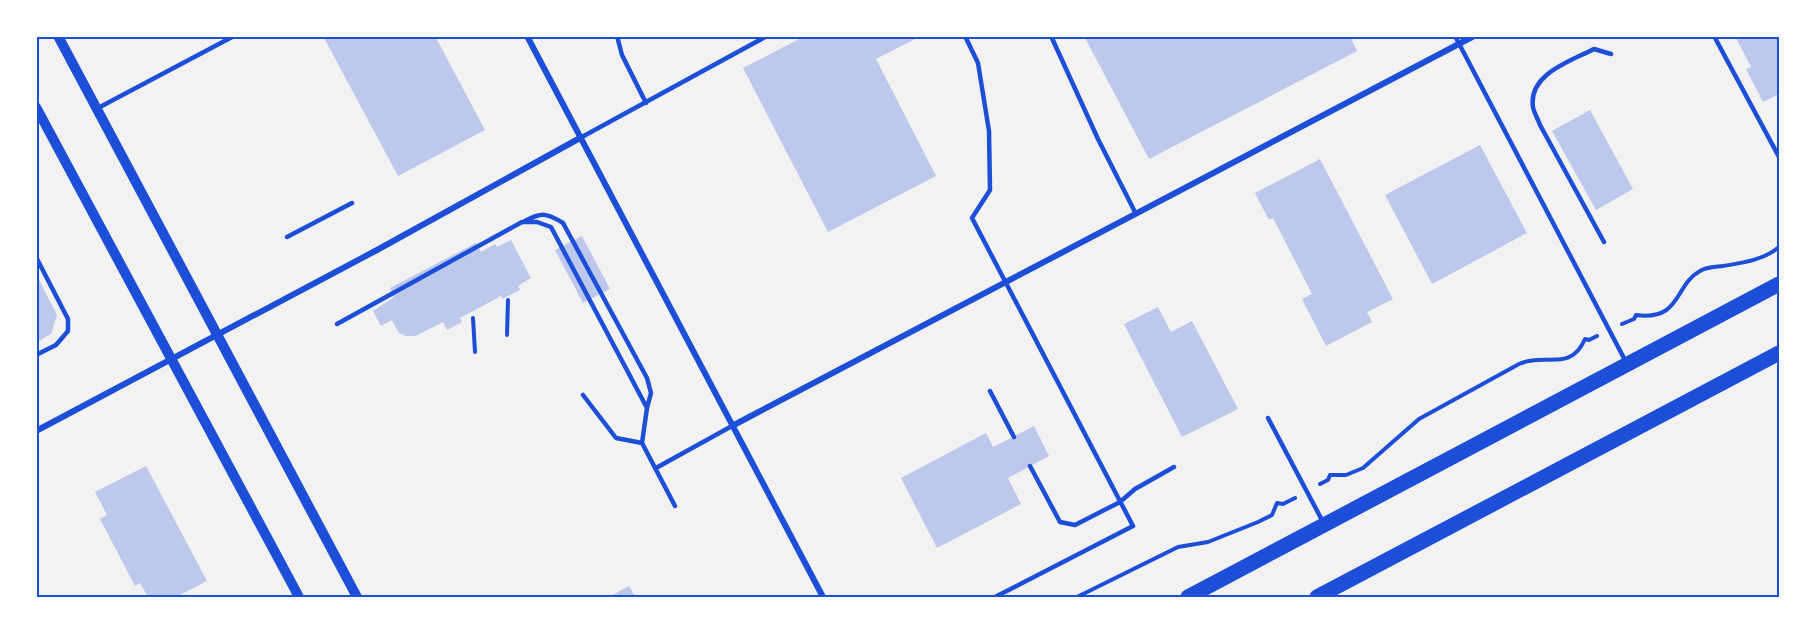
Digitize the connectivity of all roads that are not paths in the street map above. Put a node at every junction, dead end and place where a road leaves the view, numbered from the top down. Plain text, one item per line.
1 (58, 36) edge
2 (234, 36) edge
3 (527, 36) edge
4 (617, 36) edge
5 (766, 36) edge
6 (965, 36) edge
7 (1051, 36) edge
8 (1455, 36) edge
9 (1474, 36) edge
10 (1714, 36) edge
11 (1460, 43) junction
12 (1611, 54) dead end
13 (646, 103) junction
14 (36, 107) edge
15 (97, 109) junction
16 (580, 138) junction
17 (1779, 157) edge
18 (352, 203) dead end
19 (1136, 214) junction
20 (522, 222) junction
21 (287, 237) dead end
22 (1604, 242) dead end
23 (36, 257) edge
24 (1006, 283) junction
25 (1779, 284) edge
26 (337, 324) dead end
27 (217, 334) junction
28 (1779, 353) edge
29 (36, 356) edge
30 (170, 359) junction
31 (1627, 364) junction
32 (990, 391) dead end
33 (583, 395) dead end
34 (647, 408) junction
35 (1268, 418) dead end
36 (732, 426) junction
37 (36, 431) edge
38 (1014, 437) dead end
39 (642, 443) junction
40 (1030, 466) dead end
41 (1174, 467) dead end
42 (657, 468) junction
43 (1120, 502) junction
44 (675, 506) dead end
45 (1325, 525) junction
46 (299, 597) edge
47 (357, 597) edge
48 (823, 597) edge
49 (995, 597) edge
50 (1188, 597) edge
51 (1317, 597) edge

1 - 15 street
2 - 15 lane
3 - 16 street
4 - 13 lane
5 - 13 lane
6 - 24 lane
7 - 19 lane
8 - 11 lane
9 - 11 street
10 - 17 lane
11 - 19 street
11 - 31 lane
12 - 22 lane
13 - 16 lane
14 - 30 street
15 - 27 street
16 - 27 street
16 - 36 street
18 - 21 lane
19 - 24 street
20 - 26 lane
20 - 34 lane
20 - 34 lane
23 - 29 lane
24 - 36 street
24 - 43 lane
25 - 31 main road
27 - 30 street
27 - 47 street
28 - 51 main road
30 - 37 street
30 - 46 street
31 - 45 main road
32 - 38 lane
33 - 39 lane
34 - 39 lane
35 - 45 lane
36 - 42 lane
36 - 48 street
39 - 42 lane
40 - 43 lane
41 - 43 lane
42 - 44 lane
43 - 49 lane
45 - 50 main road

